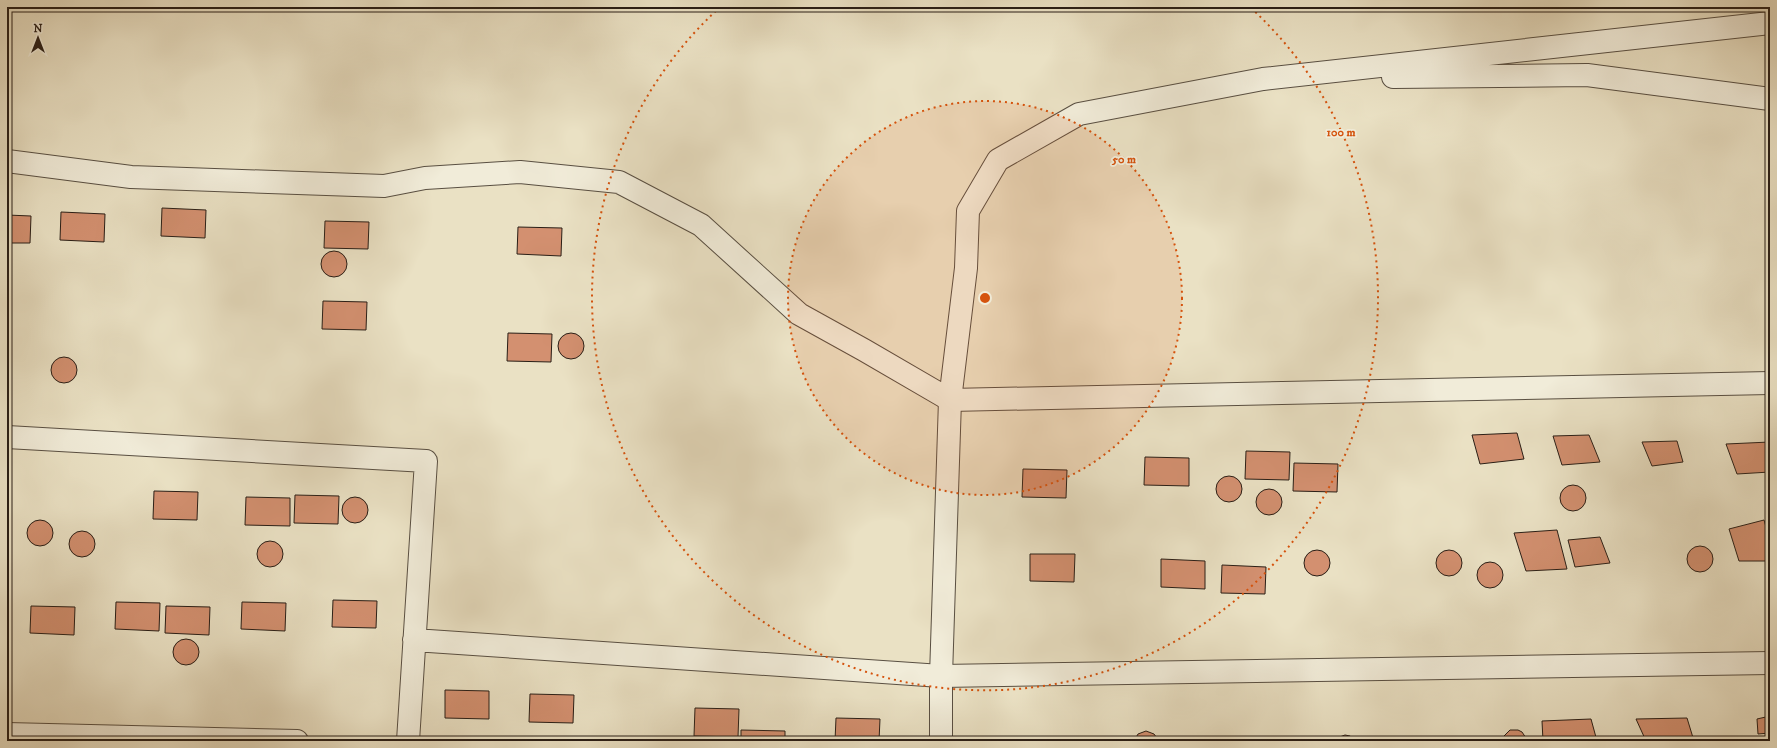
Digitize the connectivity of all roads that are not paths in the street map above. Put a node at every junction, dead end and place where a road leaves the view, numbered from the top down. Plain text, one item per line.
1 (1770, 23) edge
2 (1263, 79) junction
3 (1770, 99) edge
4 (7, 161) edge
5 (1770, 383) edge
6 (950, 400) junction
7 (7, 437) edge
8 (414, 640) junction
9 (1770, 663) edge
10 (941, 676) junction
11 (7, 734) edge
12 (297, 741) edge
13 (408, 741) edge
14 (941, 741) edge

1 - 2 street
2 - 3 street
2 - 6 street
4 - 6 street
5 - 6 street
6 - 10 street
7 - 8 street
8 - 10 street
8 - 13 street
9 - 10 street
10 - 14 street
11 - 12 street

